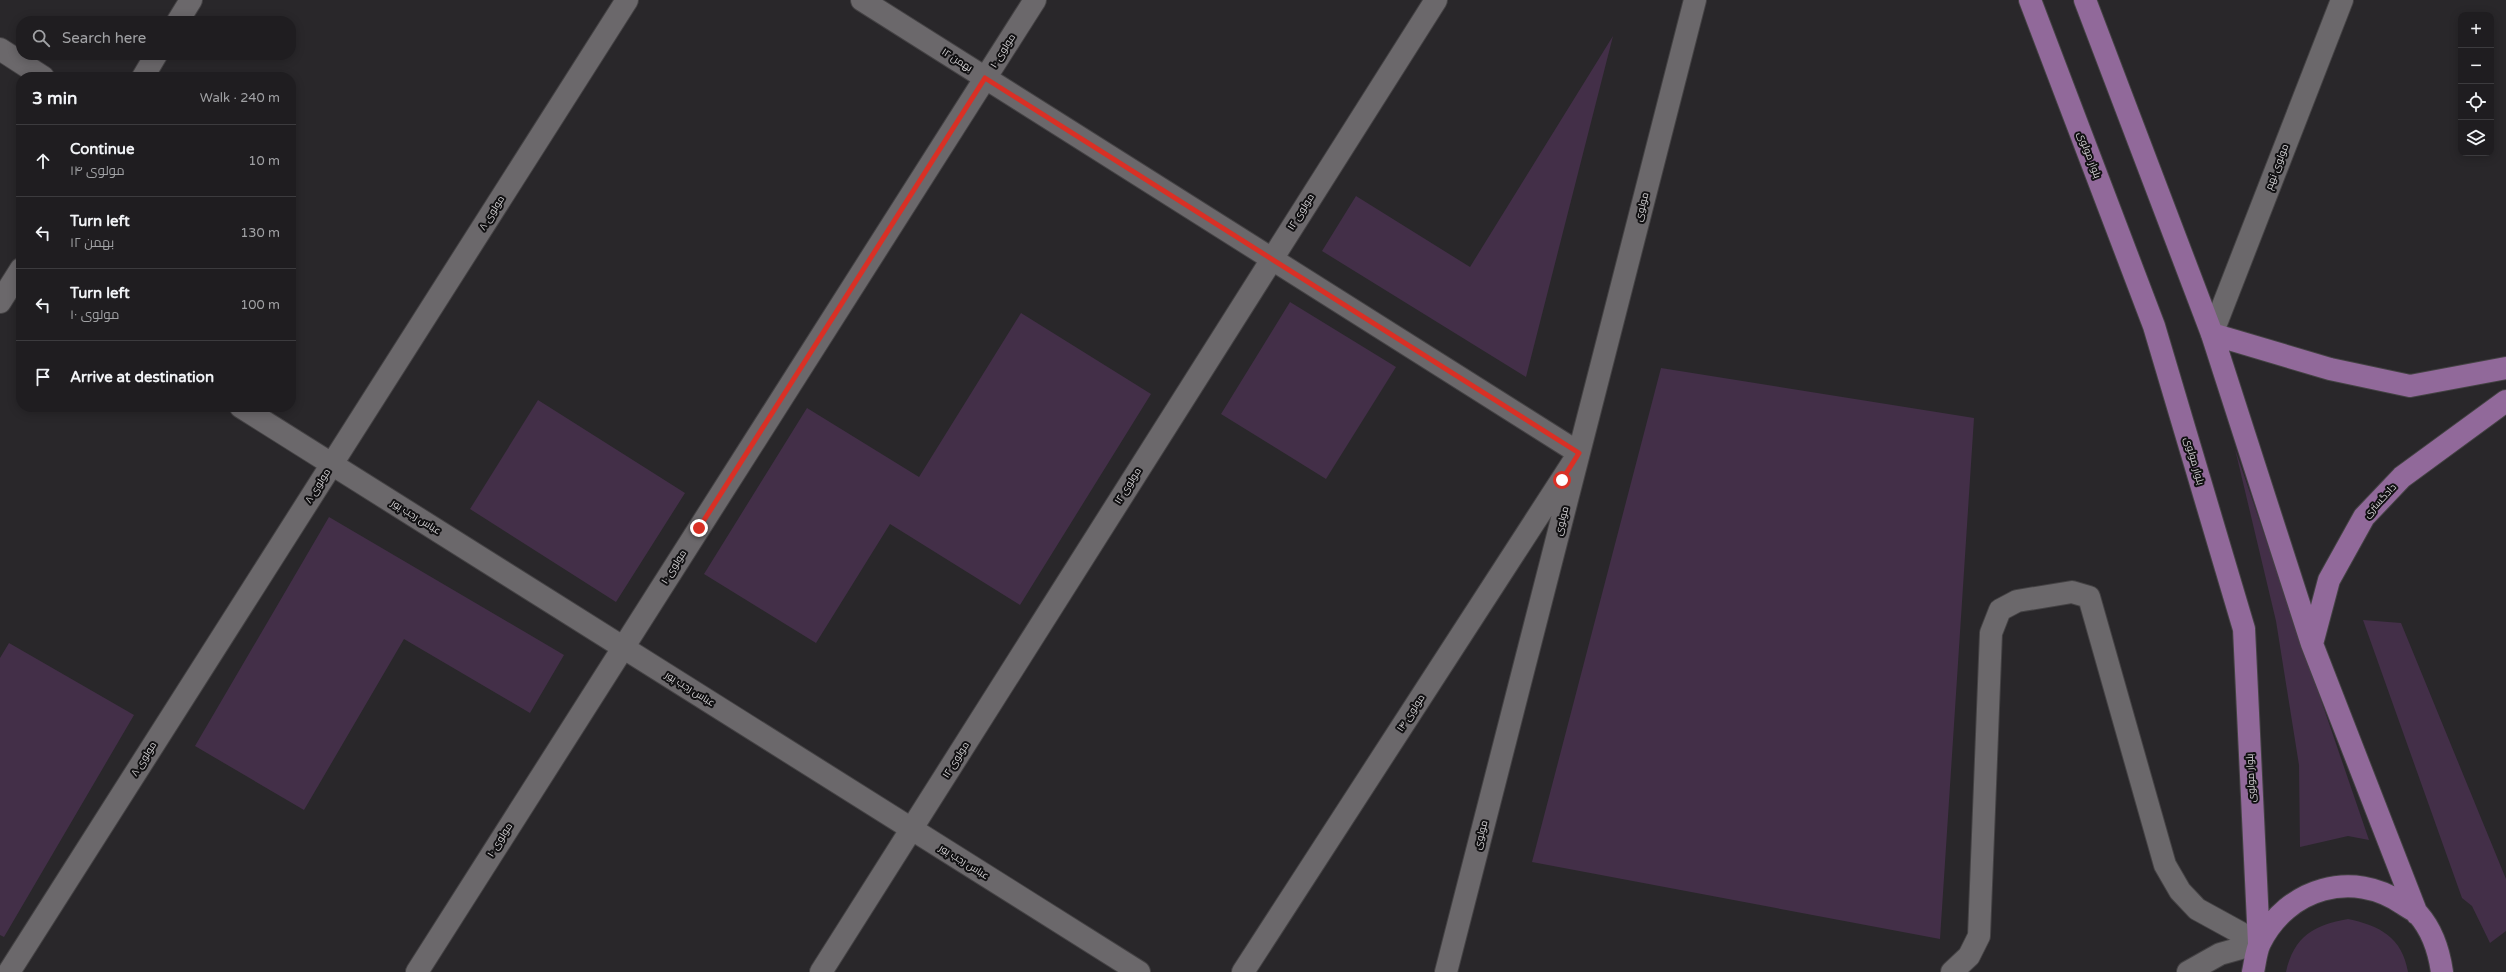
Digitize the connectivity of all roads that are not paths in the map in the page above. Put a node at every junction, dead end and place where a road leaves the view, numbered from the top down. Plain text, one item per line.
1 (191, 0) edge
2 (627, 0) edge
3 (862, 0) edge
4 (1035, 0) edge
5 (1436, 0) edge
6 (1695, 0) edge
7 (2030, 0) edge
8 (2085, 0) edge
9 (2342, 0) edge
10 (181, 16) edge
11 (0, 49) edge
12 (16, 59) edge
13 (17, 60) edge
14 (153, 60) edge
15 (35, 72) edge
16 (145, 72) edge
17 (985, 78) junction
18 (1272, 259) junction
19 (16, 277) edge
20 (0, 302) edge
21 (2212, 334) junction
22 (2506, 368) edge
23 (2506, 401) edge
24 (249, 412) edge
25 (1579, 453) junction
26 (332, 464) junction
27 (2312, 644) junction
28 (623, 647) junction
29 (912, 829) junction
30 (2418, 914) junction
31 (2259, 943) junction
32 (9, 972) edge
33 (416, 972) edge
34 (822, 972) edge
35 (1139, 972) edge
36 (1243, 972) edge
37 (1446, 972) edge
38 (1952, 972) edge
39 (2188, 972) edge
40 (2253, 972) edge
41 (2442, 972) edge

1 - 10 street
2 - 26 street, مولوی ۸
3 - 17 street, بهمن ۱۲
4 - 17 street, مولوی ۱۰
5 - 18 street, مولوی ۱۲
6 - 25 street, مولوی
7 - 31 main road, بلوار مولوی
8 - 21 main road
9 - 21 street, مولوی نهم
11 - 12 street
13 - 15 street
14 - 16 street
17 - 18 street, بهمن ۱۲
17 - 28 street, مولوی ۱۰
18 - 25 street, بهمن ۱۲
18 - 29 street, مولوی ۱۲
19 - 20 street
21 - 22 main road
21 - 27 main road
23 - 27 main road, دادگستری
24 - 26 street, عباس رجب پور
25 - 36 street, مولوی ۱۴
25 - 37 street, مولوی
26 - 28 street, عباس رجب پور
26 - 32 street, مولوی ۸
27 - 30 main road
28 - 29 street, عباس رجب پور
28 - 33 street, مولوی ۱۰
29 - 34 street, مولوی ۱۲
29 - 35 street, عباس رجب پور
30 - 31 main road
30 - 41 main road
31 - 38 street
31 - 39 street
31 - 40 main road

